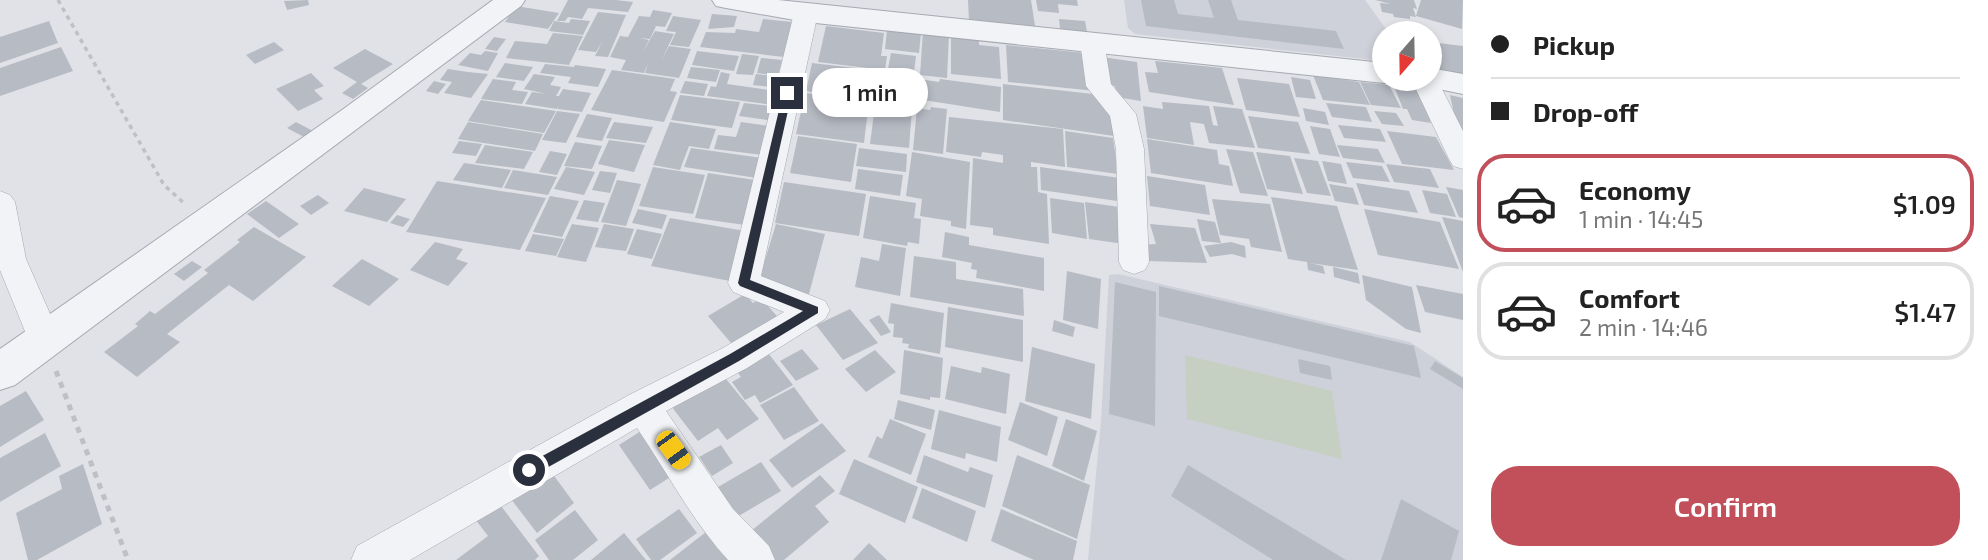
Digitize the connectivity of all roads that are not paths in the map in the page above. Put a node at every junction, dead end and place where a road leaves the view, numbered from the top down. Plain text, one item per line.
1 (510, 0) edge
2 (726, 0) edge
3 (806, 13) junction
4 (1093, 41) junction
5 (1372, 72) edge
6 (1442, 80) edge
7 (1463, 84) edge
8 (1430, 91) edge
9 (1463, 159) edge
10 (0, 202) edge
11 (1134, 262) dead end
12 (45, 341) junction
13 (0, 372) edge
14 (642, 406) junction
15 (371, 560) edge
16 (755, 560) edge

1 - 12 street
2 - 3 street
3 - 4 street
3 - 14 street
4 - 5 street
4 - 11 street
6 - 7 street
8 - 9 street
10 - 12 street
12 - 13 street
14 - 15 street
14 - 16 street

